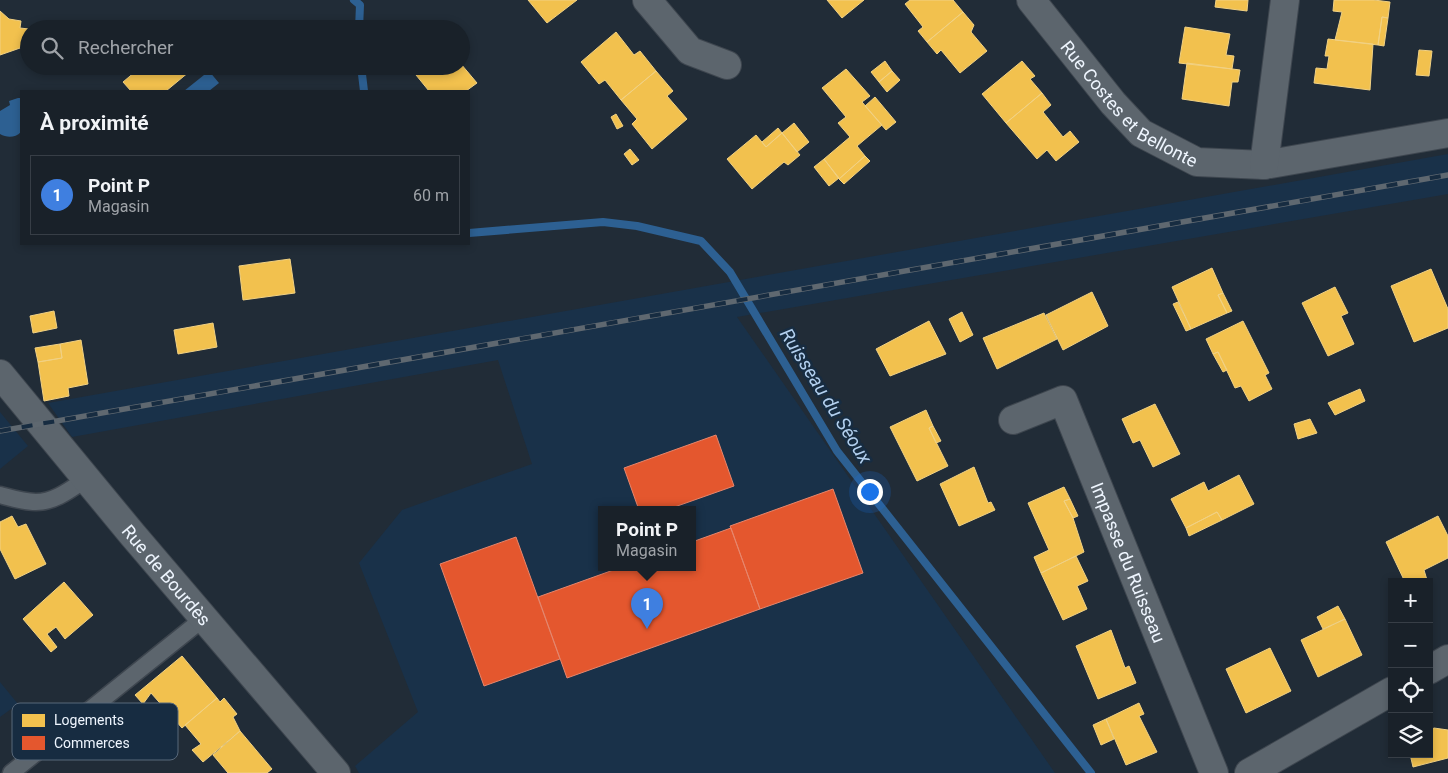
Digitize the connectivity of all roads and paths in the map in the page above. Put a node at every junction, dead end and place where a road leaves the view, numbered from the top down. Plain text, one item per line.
1 (647, 0) edge
2 (1031, 0) edge
3 (1285, 0) edge
4 (726, 65) dead end
5 (1448, 133) edge
6 (1264, 165) junction
7 (0, 374) edge
8 (1013, 420) dead end
9 (86, 479) junction
10 (0, 495) edge
11 (204, 618) junction
12 (1448, 659) edge
13 (1432, 668) edge
14 (1388, 693) edge
15 (98, 703) edge
16 (27, 760) edge
17 (11, 773) edge
18 (336, 773) edge
19 (1214, 773) edge
20 (1249, 773) edge

1 - 4 street
2 - 6 street, Rue Costes et Bellonte
3 - 6 street
5 - 6 street, Rue Costes et Bellonte
7 - 9 street, Rue de Bourdès
8 - 19 street, Impasse du Ruisseau
9 - 10 lane
9 - 11 street, Rue de Bourdès
11 - 15 lane
11 - 18 street, Rue de Bourdès
12 - 13 street
14 - 20 street
16 - 17 lane

